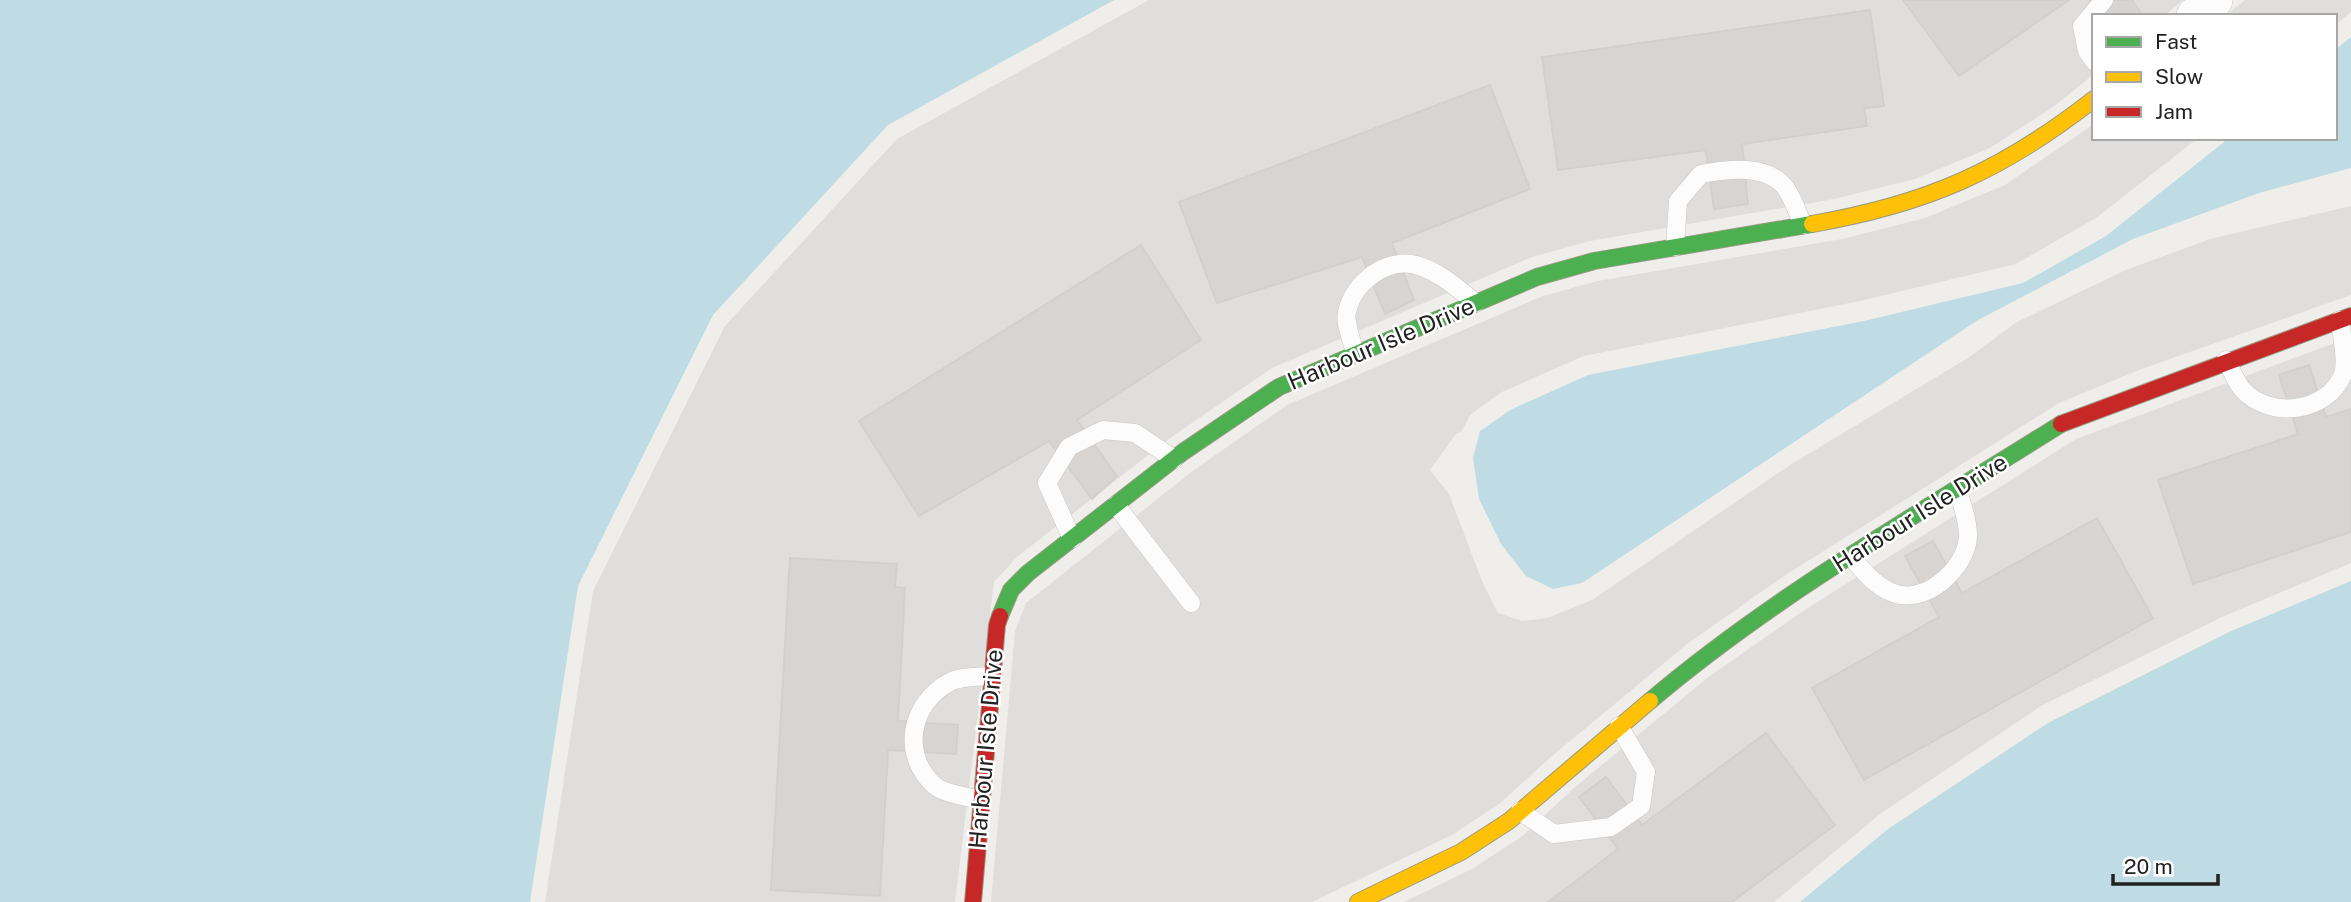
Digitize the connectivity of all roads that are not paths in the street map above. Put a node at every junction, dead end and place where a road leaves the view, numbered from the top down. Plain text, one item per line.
1 (2104, 0) edge
2 (2092, 14) edge
3 (2092, 14) edge
4 (2092, 58) edge
5 (2092, 101) edge
6 (1803, 225) junction
7 (1675, 247) junction
8 (1476, 303) junction
9 (2346, 318) edge
10 (1355, 354) junction
11 (2227, 360) junction
12 (1174, 459) junction
13 (1958, 489) junction
14 (1116, 505) junction
15 (1072, 539) junction
16 (1851, 557) junction
17 (1191, 603) dead end
18 (993, 676) junction
19 (1619, 726) junction
20 (982, 800) junction
21 (1520, 811) junction
22 (973, 902) edge
23 (1358, 902) edge

1 - 2 lane
3 - 4 lane
5 - 6 street, Harbour Isle Drive
6 - 7 street, Harbour Isle Drive
6 - 7 lane
7 - 8 street, Harbour Isle Drive
8 - 10 street, Harbour Isle Drive
8 - 10 lane
9 - 11 street, Harbour Isle Drive
9 - 11 lane
10 - 12 street, Harbour Isle Drive
11 - 13 street, Harbour Isle Drive
12 - 14 street, Harbour Isle Drive
12 - 15 lane
13 - 16 street, Harbour Isle Drive
13 - 16 lane
14 - 15 street, Harbour Isle Drive
14 - 17 lane
15 - 18 street, Harbour Isle Drive
16 - 19 street, Harbour Isle Drive
18 - 20 street, Harbour Isle Drive
18 - 20 lane
19 - 21 street, Harbour Isle Drive
19 - 21 lane
20 - 22 street, Harbour Isle Drive
21 - 23 street, Harbour Isle Drive

